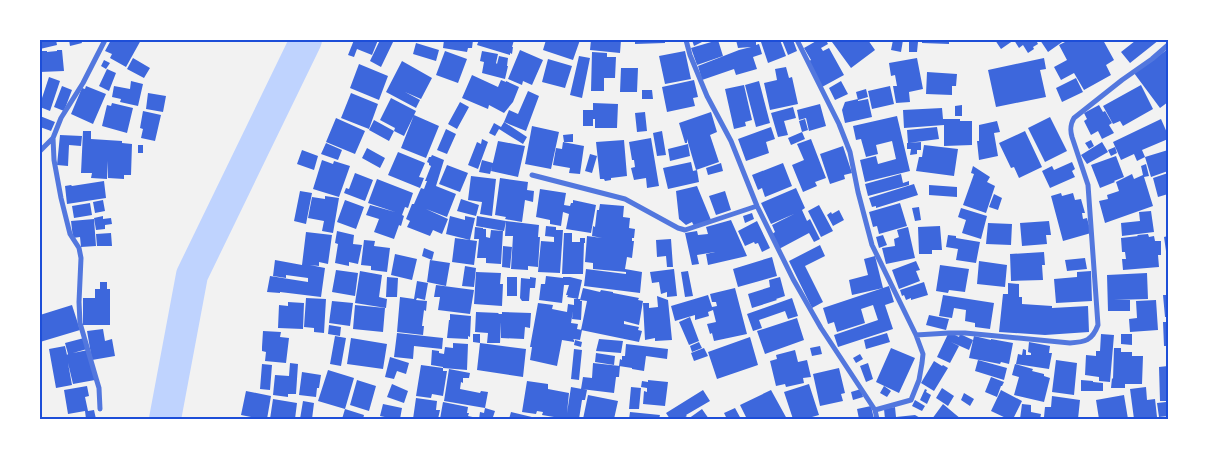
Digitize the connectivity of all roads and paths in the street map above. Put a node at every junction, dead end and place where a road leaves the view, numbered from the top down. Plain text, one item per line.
1 (105, 40) edge
2 (686, 40) edge
3 (796, 40) edge
4 (1168, 45) edge
5 (53, 138) junction
6 (40, 151) edge
7 (532, 175) dead end
8 (757, 206) junction
9 (916, 335) junction
10 (100, 408) dead end
11 (875, 410) junction
12 (878, 419) edge

1 - 5 street
2 - 8 street
3 - 9 street
4 - 9 street
5 - 6 street
5 - 10 street
7 - 8 street
8 - 11 street
9 - 11 street
11 - 12 street

